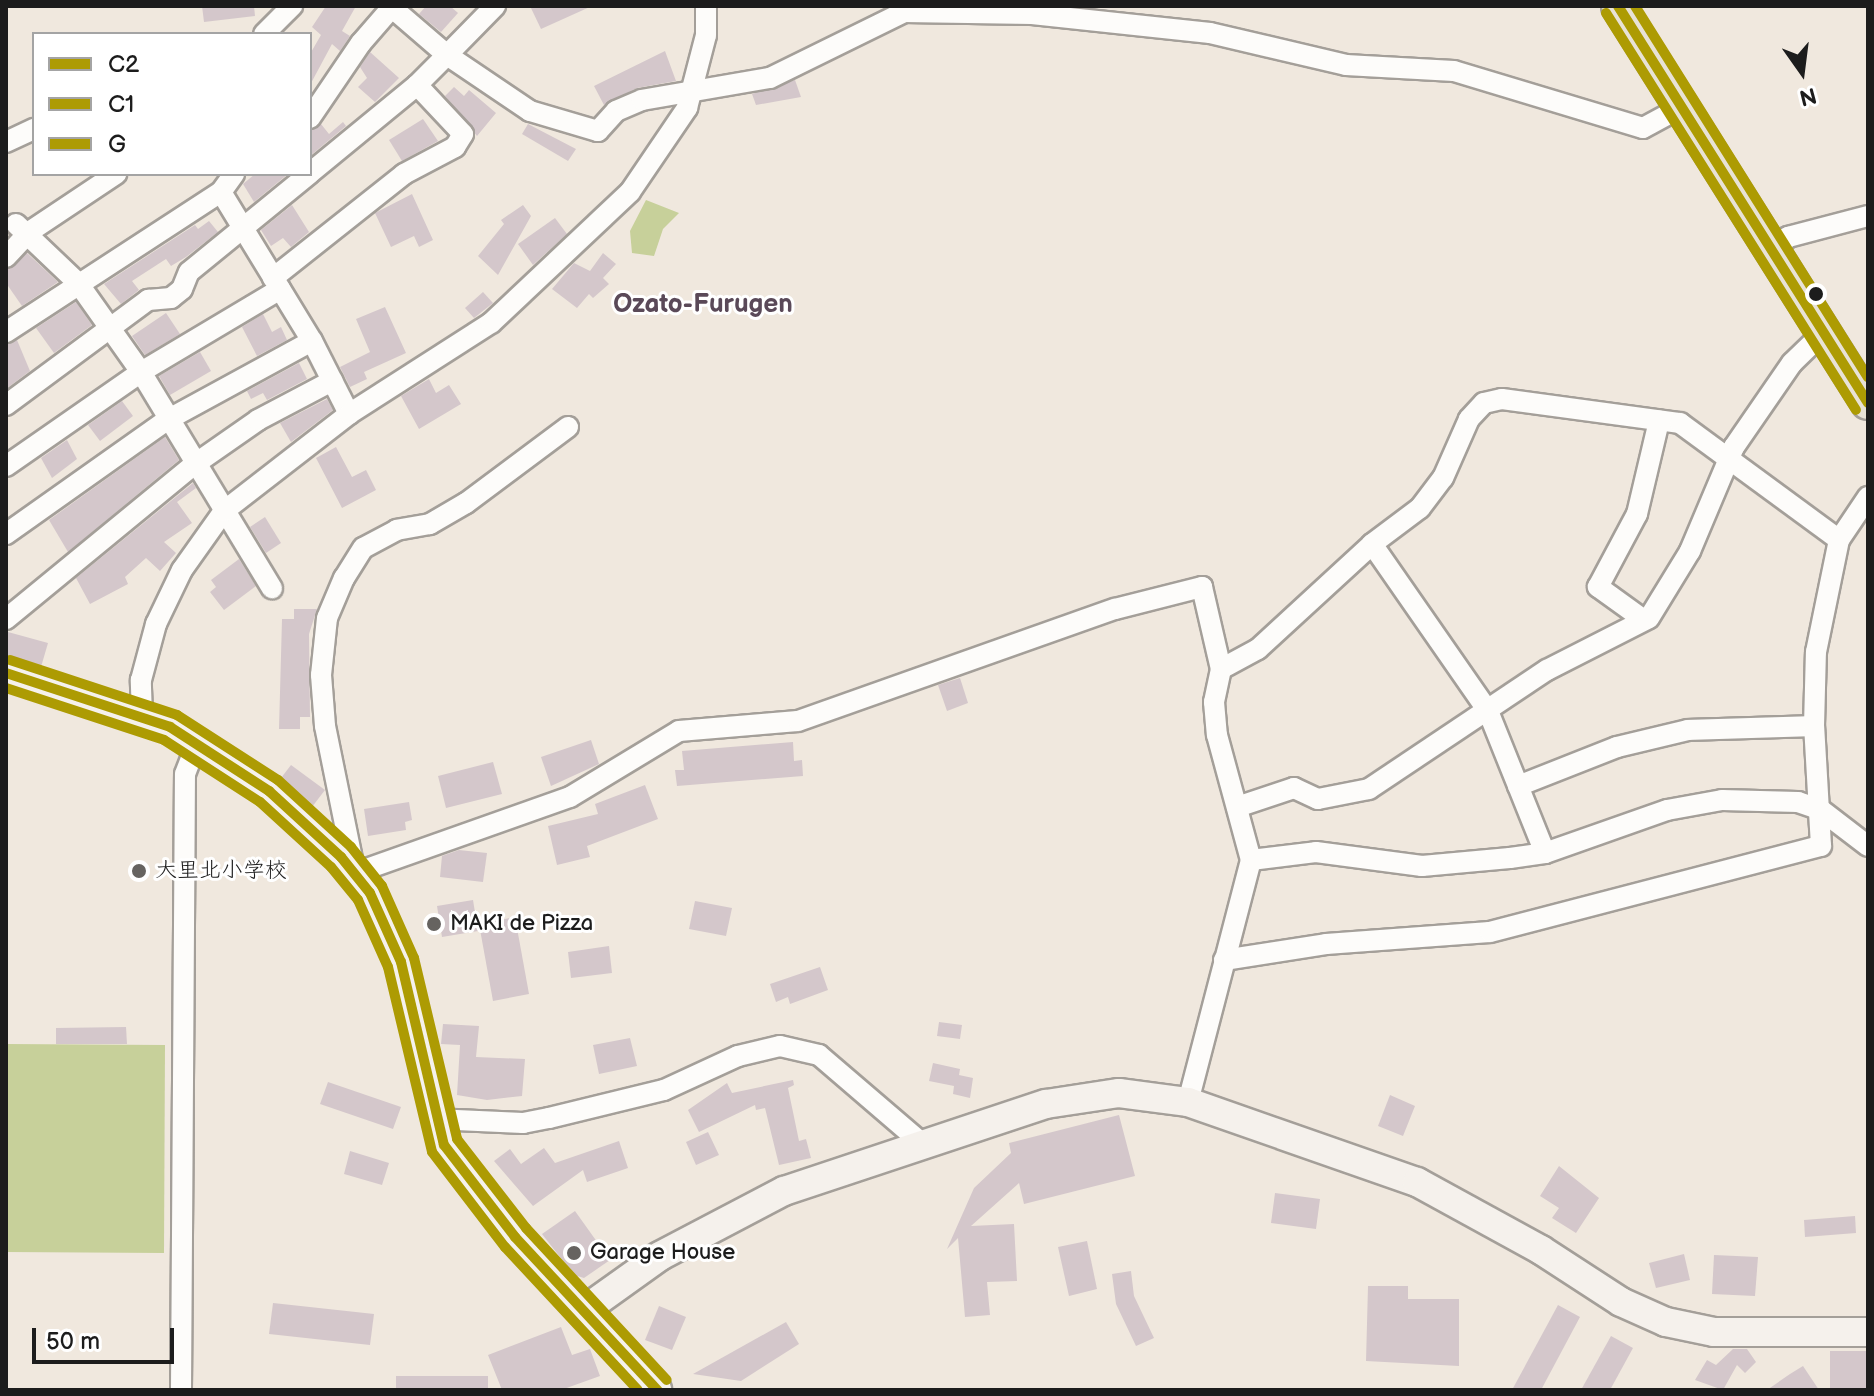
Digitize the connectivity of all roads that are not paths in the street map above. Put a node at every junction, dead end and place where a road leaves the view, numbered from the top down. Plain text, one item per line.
1 (292, 6) edge
2 (392, 6) edge
3 (495, 6) edge
4 (706, 6) edge
5 (1618, 6) edge
6 (266, 32) edge
7 (447, 55) junction
8 (417, 85) junction
9 (694, 88) junction
10 (1680, 108) junction
11 (312, 115) edge
12 (32, 130) edge
13 (6, 142) edge
14 (312, 172) edge
15 (113, 176) edge
16 (307, 176) edge
17 (229, 179) edge
18 (1868, 216) edge
19 (22, 228) junction
20 (243, 228) junction
21 (1773, 251) junction
22 (6, 257) edge
23 (78, 283) junction
24 (277, 283) junction
25 (111, 329) junction
26 (6, 332) edge
27 (1824, 332) junction
28 (312, 341) junction
29 (141, 372) junction
30 (332, 381) junction
31 (1868, 403) edge
32 (6, 405) edge
33 (349, 414) junction
34 (167, 420) junction
35 (1659, 421) junction
36 (568, 427) dead end
37 (1732, 460) junction
38 (195, 464) junction
39 (6, 466) edge
40 (1868, 497) edge
41 (224, 511) junction
42 (6, 534) edge
43 (1839, 540) junction
44 (1372, 544) junction
45 (272, 588) dead end
46 (6, 619) edge
47 (1644, 620) junction
48 (1221, 669) junction
49 (6, 673) edge
50 (1488, 711) junction
51 (142, 716) junction
52 (1814, 726) junction
53 (197, 742) junction
54 (1518, 786) junction
55 (1237, 807) junction
56 (1821, 810) junction
57 (1868, 846) edge
58 (1545, 853) junction
59 (1251, 860) junction
60 (355, 873) junction
61 (1224, 960) junction
62 (1188, 1102) junction
63 (434, 1119) junction
64 (924, 1145) junction
65 (586, 1309) junction
66 (1868, 1332) edge
67 (181, 1390) edge
68 (657, 1390) edge

1 - 6 street
2 - 7 street
2 - 11 street
3 - 7 street
4 - 9 street
5 - 10 main road
7 - 8 street
7 - 9 street
8 - 14 street
8 - 24 street
9 - 10 street
9 - 33 street
10 - 21 main road
12 - 13 street
15 - 19 street
16 - 20 street
17 - 20 street
17 - 23 street
18 - 21 street
19 - 22 street
19 - 23 street
20 - 24 street
20 - 25 street
21 - 27 main road
23 - 25 street
23 - 26 street
24 - 28 street
24 - 29 street
25 - 29 street
25 - 32 street
27 - 31 main road
27 - 37 street
28 - 30 street
28 - 34 street
29 - 34 street
29 - 39 street
30 - 33 street
30 - 38 street
33 - 41 street
34 - 38 street
34 - 42 street
35 - 37 street
35 - 44 street
35 - 47 street
36 - 60 street
37 - 43 street
37 - 47 street
38 - 41 street
38 - 46 street
40 - 43 street
41 - 45 street
41 - 51 street
43 - 52 street
44 - 48 street
44 - 50 street
47 - 50 street
48 - 55 street
48 - 60 street
49 - 51 street
50 - 54 street
50 - 55 street
51 - 53 street
52 - 54 street
52 - 56 street
53 - 60 street
53 - 67 street
54 - 58 street
55 - 59 street
56 - 57 street
56 - 58 street
56 - 61 street
58 - 59 street
59 - 61 street
60 - 63 street
61 - 62 street
62 - 64 street
62 - 66 street
63 - 64 street
63 - 65 street
64 - 65 street
65 - 68 street

